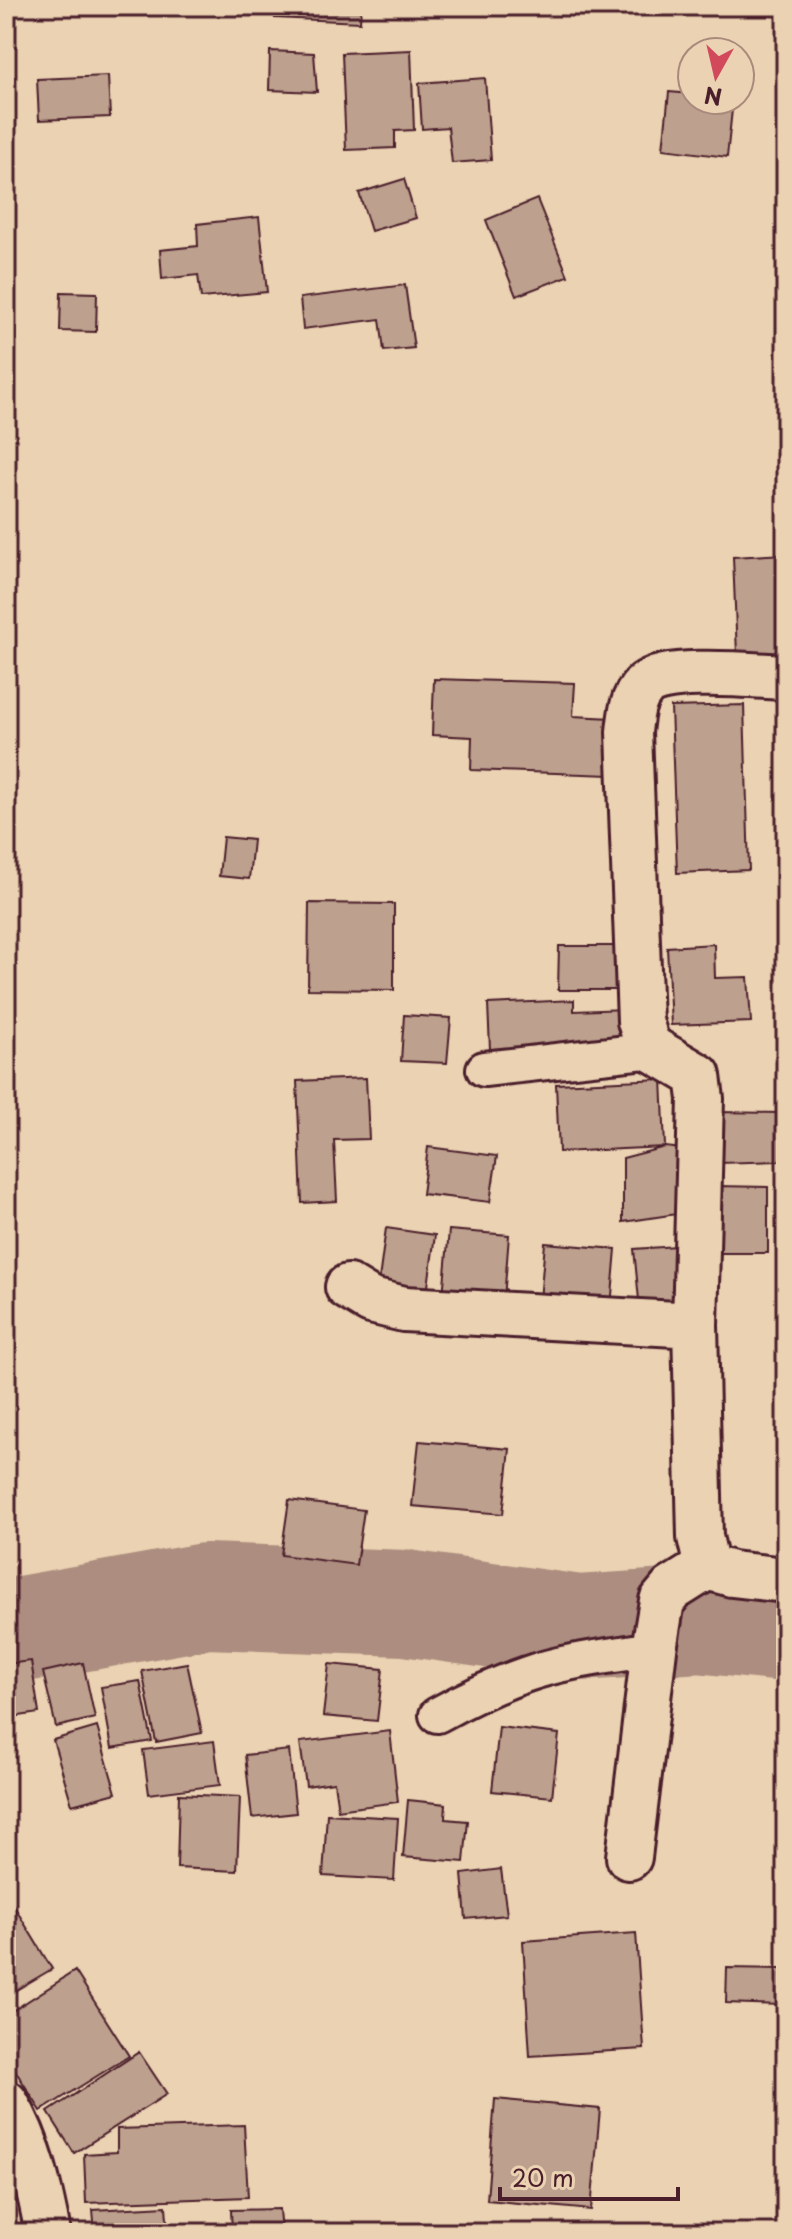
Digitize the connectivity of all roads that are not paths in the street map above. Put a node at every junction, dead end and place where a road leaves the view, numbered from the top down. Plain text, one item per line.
1 (786, 677) edge
2 (654, 1050) junction
3 (484, 1069) dead end
4 (348, 1287) dead end
5 (695, 1325) junction
6 (707, 1567) junction
7 (786, 1580) edge
8 (654, 1649) junction
9 (437, 1715) dead end
10 (629, 1857) dead end
11 (6, 2103) edge
12 (48, 2233) edge

1 - 2 street
2 - 3 lane
2 - 5 street
4 - 5 street
5 - 6 street
6 - 7 street
6 - 8 street
8 - 9 lane
8 - 10 street
11 - 12 street

